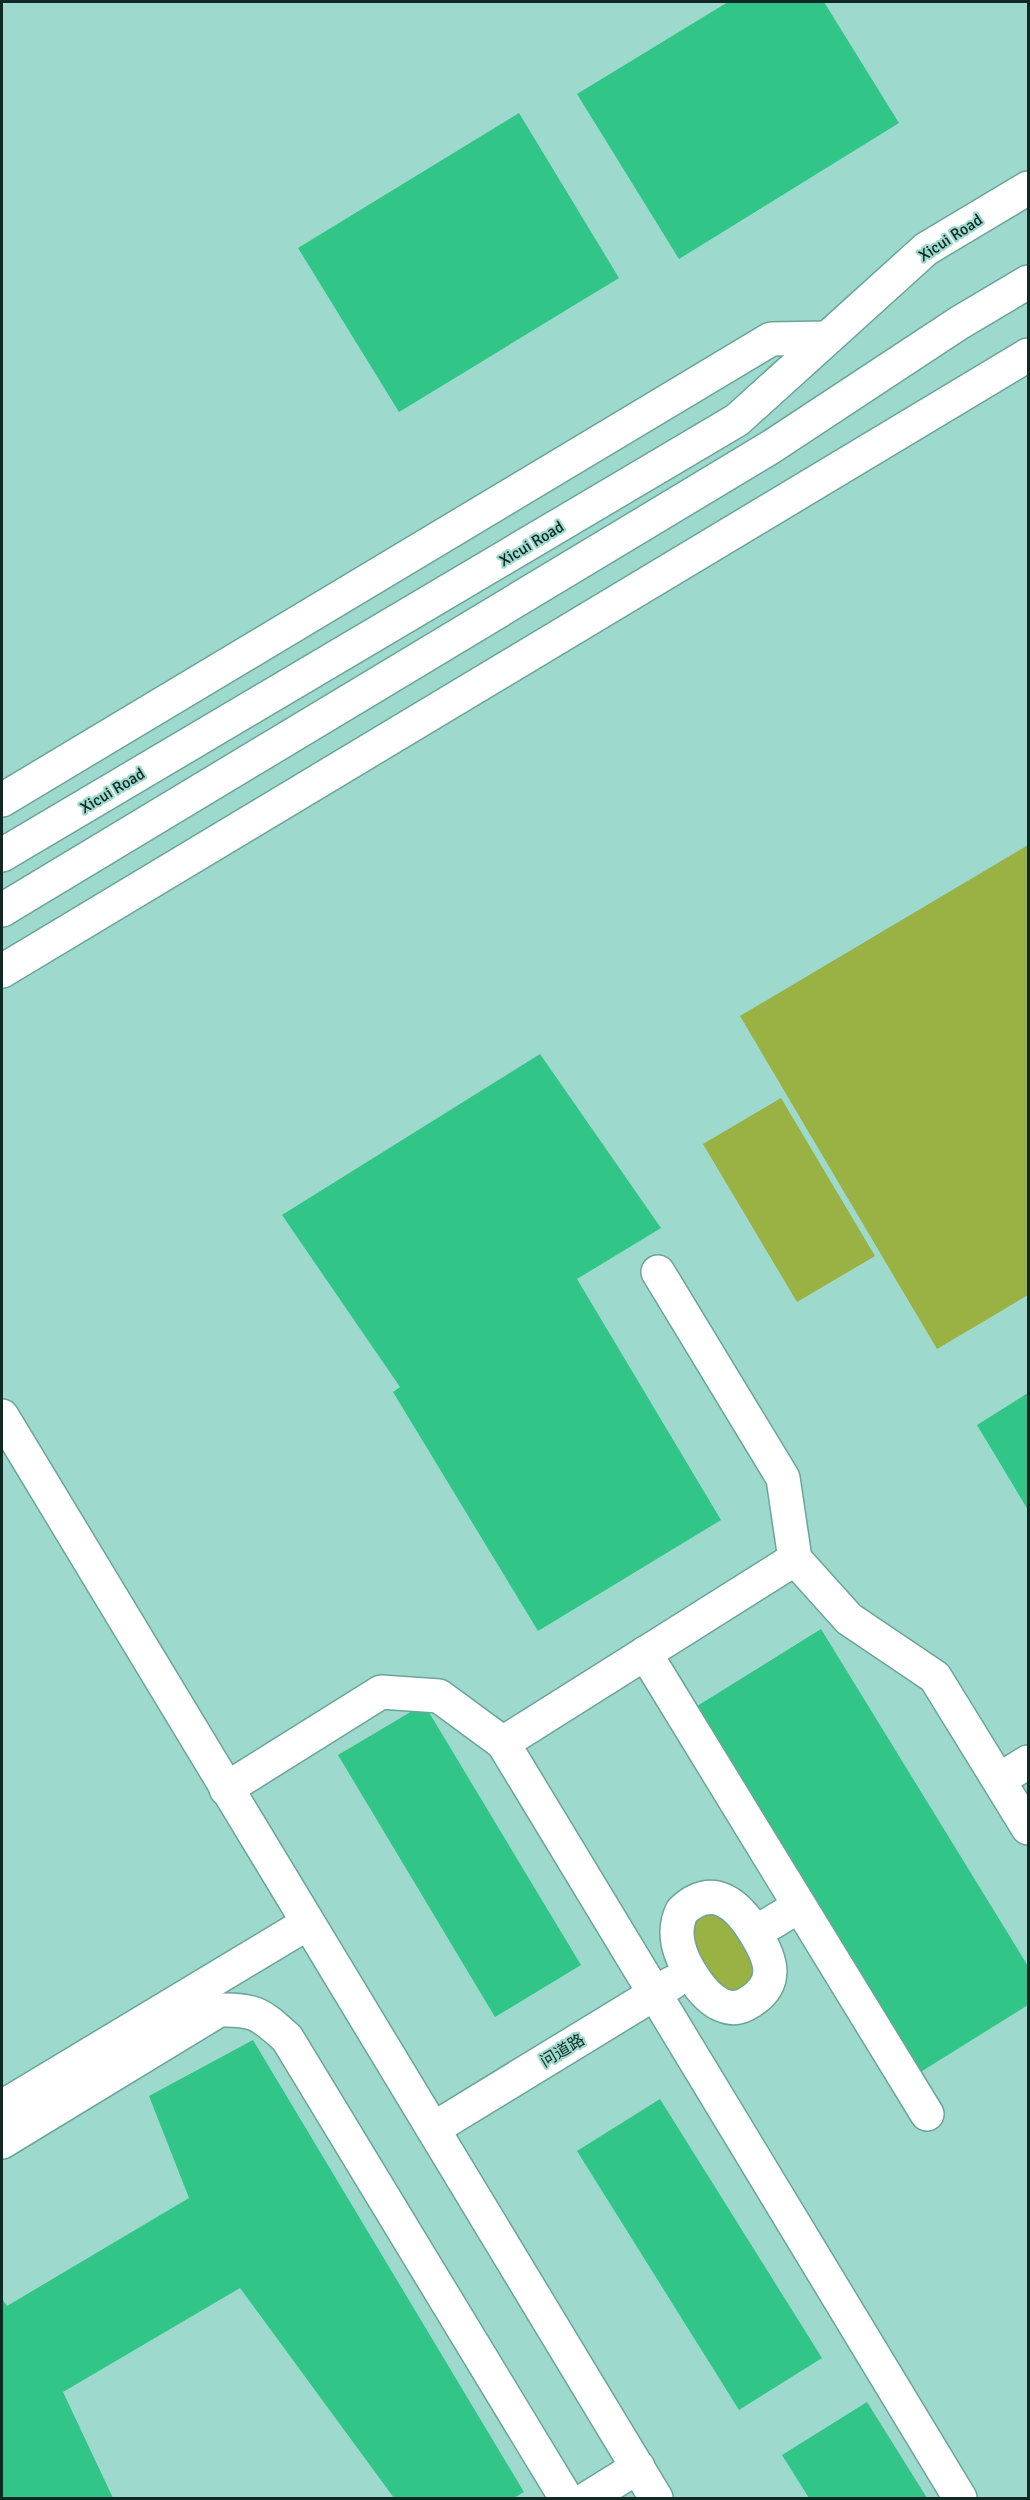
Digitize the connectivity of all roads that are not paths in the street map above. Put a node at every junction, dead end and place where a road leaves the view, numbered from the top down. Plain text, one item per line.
1 (1029, 188) edge
2 (1029, 282) edge
3 (827, 339) junction
4 (1029, 355) edge
5 (2, 800) edge
6 (2, 855) edge
7 (2, 910) edge
8 (2, 970) edge
9 (658, 1272) dead end
10 (2, 1416) edge
11 (795, 1559) junction
12 (645, 1653) junction
13 (503, 1743) junction
14 (1029, 1762) edge
15 (999, 1780) junction
16 (226, 1789) junction
17 (1029, 1828) edge
18 (799, 1906) junction
19 (308, 1923) junction
20 (755, 1933) junction
21 (691, 1971) junction
22 (654, 1994) junction
23 (2, 2107) edge
24 (927, 2114) dead end
25 (433, 2129) junction
26 (2, 2142) edge
27 (638, 2467) junction
28 (566, 2499) edge
29 (588, 2499) edge
30 (656, 2499) edge
31 (960, 2499) edge

1 - 3 street, Xicui Road
2 - 7 street
3 - 5 street
3 - 6 street, Xicui Road
4 - 8 street
9 - 11 street
10 - 16 street
11 - 12 street
11 - 15 street
12 - 13 street
12 - 18 street
13 - 16 street
13 - 22 street
14 - 15 street
15 - 17 street
16 - 19 street
18 - 20 street
18 - 24 street
19 - 23 street
19 - 25 street
20 - 21 street
20 - 21 street
21 - 22 street, 问道路
22 - 25 street, 问道路
22 - 31 street
25 - 27 street
26 - 28 street
27 - 29 street
27 - 30 street

